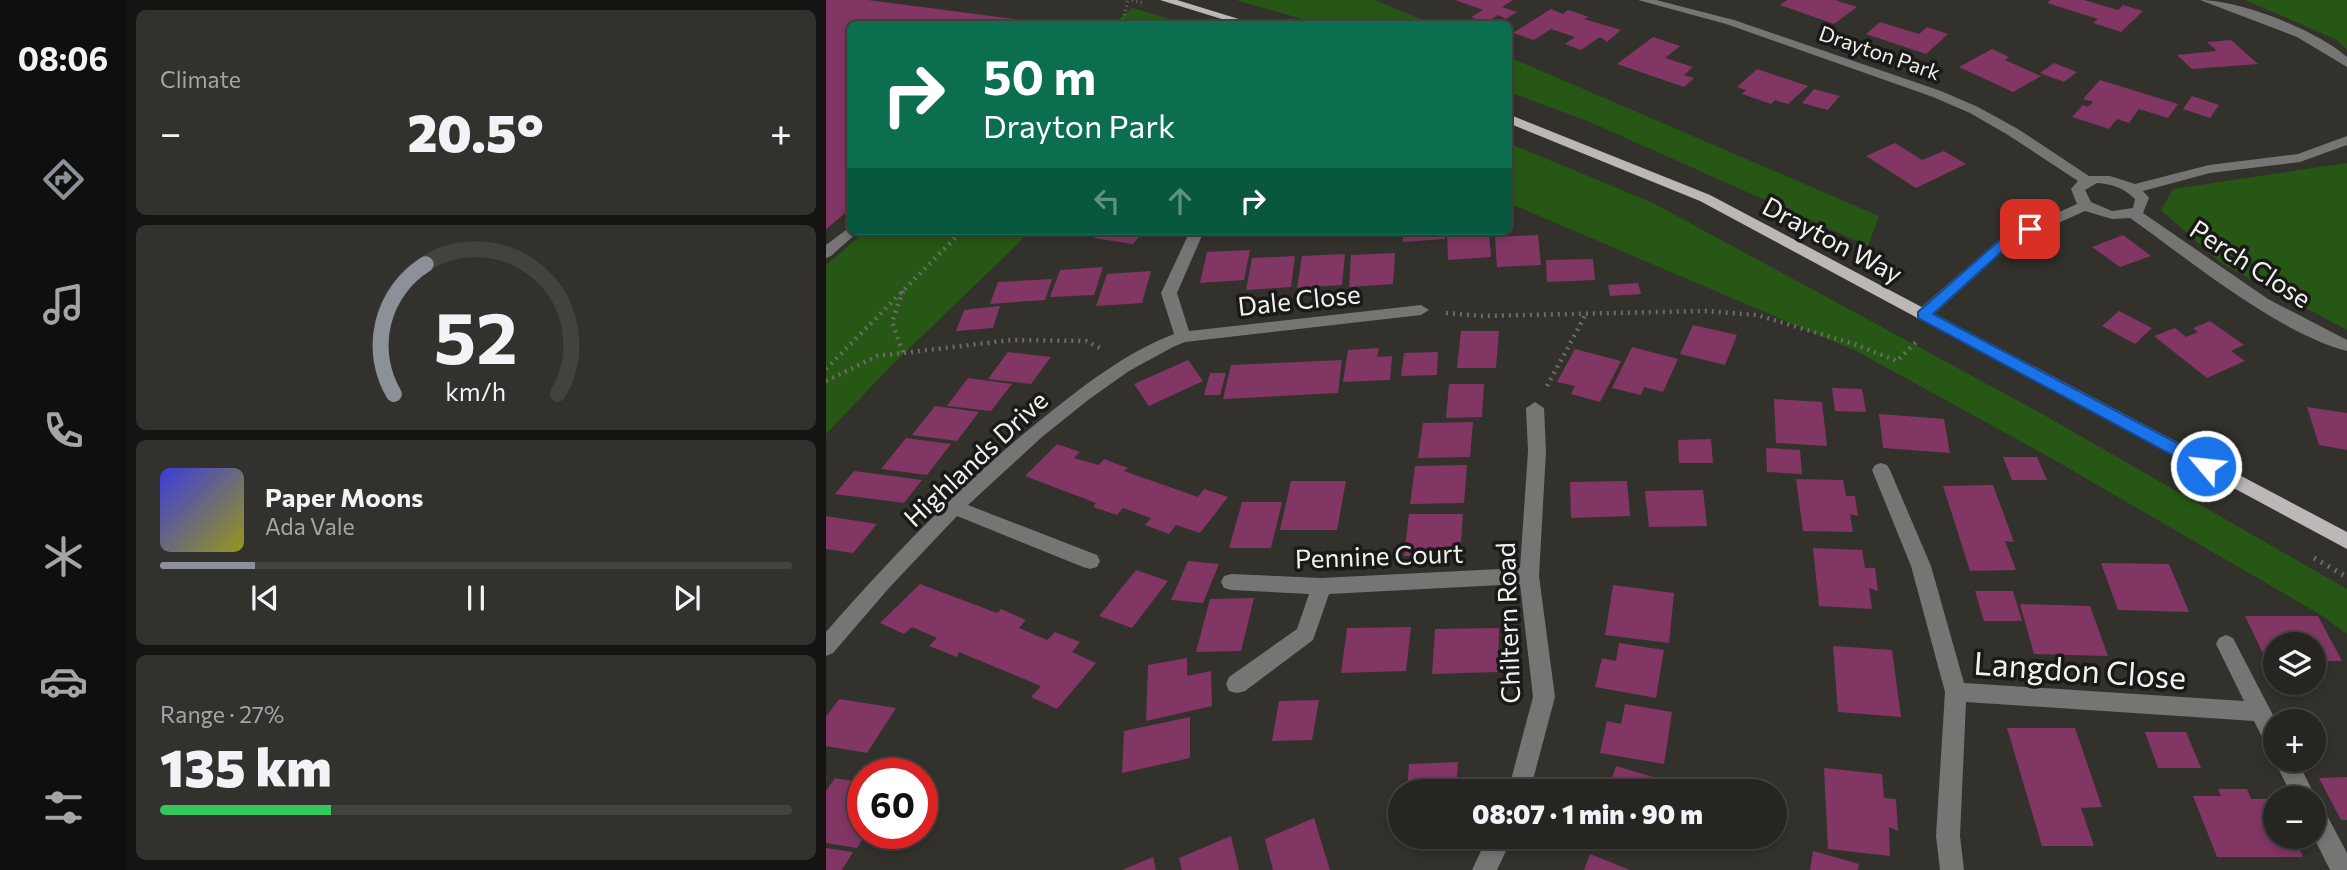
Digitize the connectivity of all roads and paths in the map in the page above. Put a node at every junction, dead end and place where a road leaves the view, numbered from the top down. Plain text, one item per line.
1 (1128, 0) edge
2 (1166, 0) edge
3 (1643, 0) edge
4 (2205, 0) edge
5 (1123, 21) edge
6 (1239, 21) edge
7 (2347, 63) edge
8 (1512, 120) edge
9 (2347, 141) edge
10 (2087, 181) junction
11 (2133, 189) junction
12 (2086, 205) junction
13 (2133, 213) junction
14 (847, 235) edge
15 (958, 235) edge
16 (1194, 235) edge
17 (826, 253) edge
18 (905, 288) junction
19 (1421, 310) joint
20 (1586, 314) junction
21 (1923, 315) junction
22 (1182, 337) junction
23 (1922, 337) dead end
24 (2347, 346) edge
25 (904, 353) junction
26 (1132, 362) junction
27 (826, 369) edge
28 (826, 381) edge
29 (1535, 408) joint
30 (1881, 470) dead end
31 (955, 508) junction
32 (2347, 541) edge
33 (1090, 561) dead end
34 (1529, 576) junction
35 (1231, 582) dead end
36 (1321, 586) junction
37 (2225, 644) dead end
38 (826, 647) edge
39 (1237, 684) dead end
40 (1956, 692) junction
41 (2260, 712) junction
42 (2263, 718) edge
43 (1522, 779) edge
44 (2326, 837) edge
45 (1494, 849) edge
46 (1483, 870) edge
47 (1952, 870) edge
48 (2343, 870) edge

1 - 5 path
2 - 6 main road
3 - 10 street, Drayton Park
4 - 7 street
8 - 21 main road, Drayton Way
9 - 11 street
10 - 11 street
10 - 12 street
11 - 13 street
12 - 13 street
12 - 21 street
13 - 24 street, Perch Close
14 - 17 street
15 - 18 path
16 - 22 street
18 - 25 path
18 - 27 path
19 - 20 path
19 - 22 street, Dale Close
20 - 23 path
20 - 29 path
21 - 32 main road, Drayton Way
22 - 26 street, Highlands Drive
25 - 26 path
25 - 28 path
26 - 31 street, Highlands Drive
29 - 34 street, Chiltern Road
30 - 40 street
31 - 33 street
31 - 38 street, Highlands Drive
34 - 36 street, Pennine Court
34 - 43 street, Chiltern Road
35 - 36 street, Pennine Court
36 - 39 street
37 - 41 street
40 - 41 street, Langdon Close
40 - 47 street, Langdon Close
41 - 42 street
44 - 48 street
45 - 46 street

